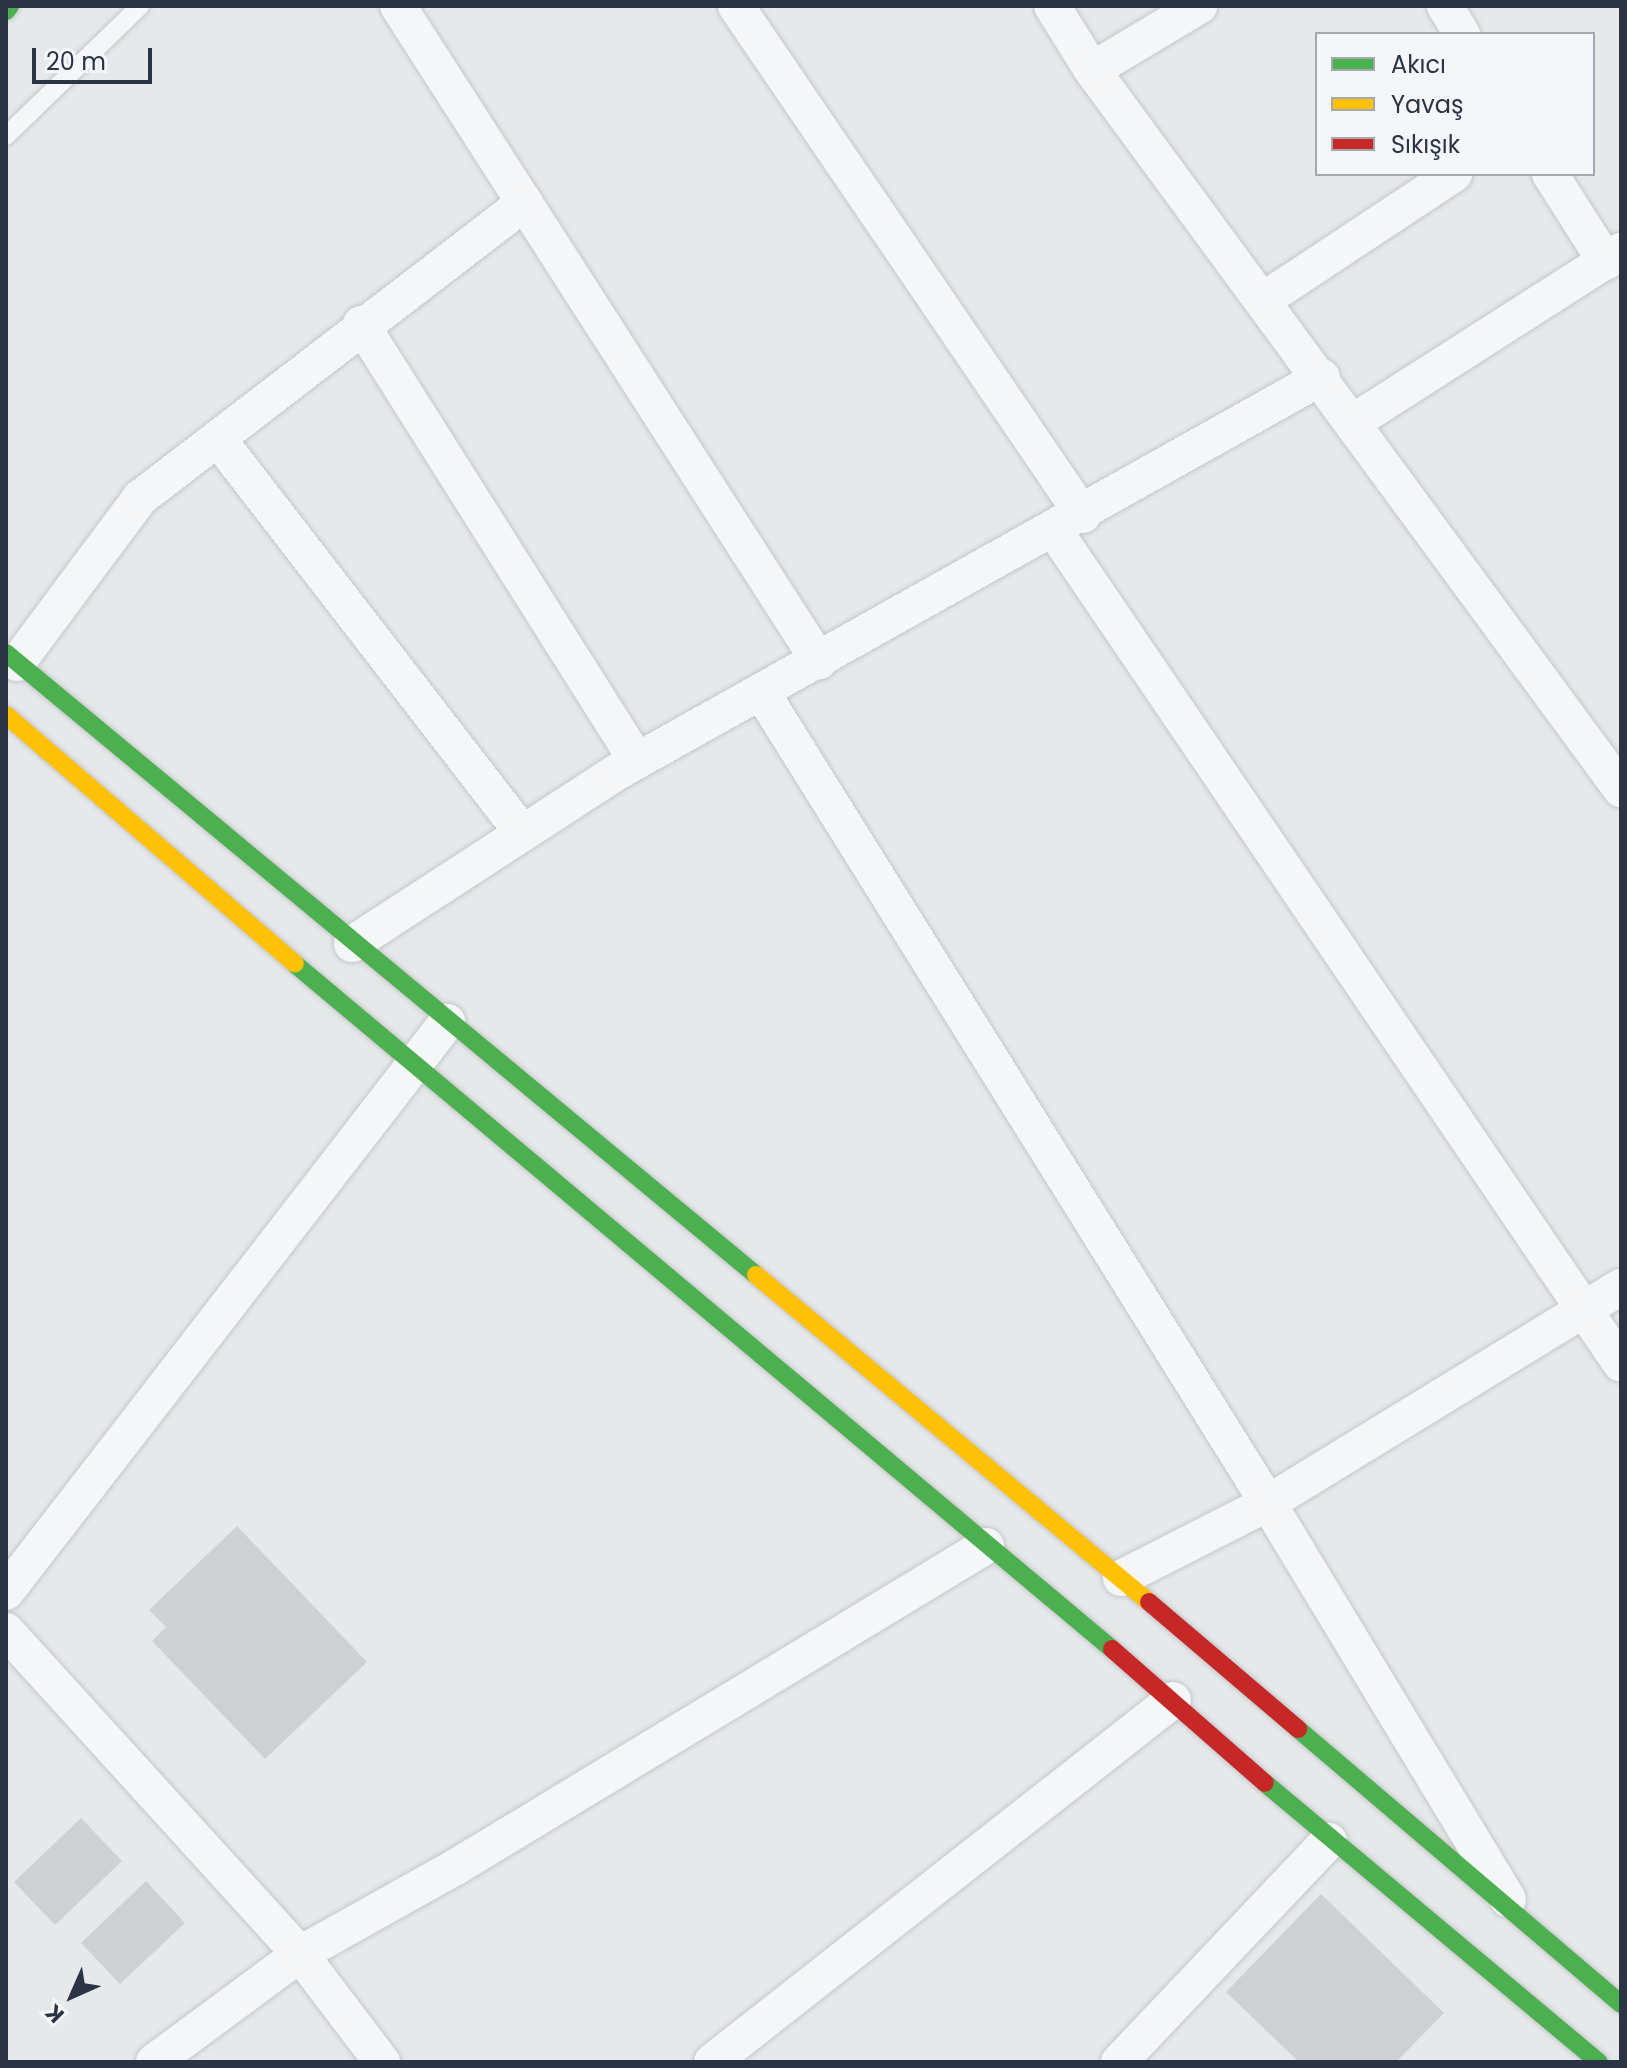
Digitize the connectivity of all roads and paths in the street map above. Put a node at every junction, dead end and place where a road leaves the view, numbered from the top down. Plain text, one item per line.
1 (10, 6) edge
2 (140, 6) edge
3 (398, 6) edge
4 (736, 6) edge
5 (1052, 6) edge
6 (1199, 6) edge
7 (1445, 6) edge
8 (6, 11) edge
9 (1461, 32) edge
10 (1092, 70) junction
11 (6, 136) edge
12 (1451, 176) edge
13 (1552, 176) edge
14 (525, 203) junction
15 (1613, 256) edge
16 (1265, 299) junction
17 (361, 324) junction
18 (1322, 377) junction
19 (1355, 421) junction
20 (218, 439) junction
21 (1068, 522) junction
22 (12, 658) edge
23 (819, 661) junction
24 (762, 693) junction
25 (6, 715) edge
26 (637, 761) junction
27 (1621, 789) edge
28 (523, 833) junction
29 (352, 944) junction
30 (447, 1022) junction
31 (413, 1066) junction
32 (1621, 1287) edge
33 (1584, 1310) junction
34 (1621, 1364) edge
35 (1268, 1503) junction
36 (986, 1546) junction
37 (1121, 1578) junction
38 (6, 1592) edge
39 (6, 1631) edge
40 (1173, 1700) junction
41 (1329, 1841) junction
42 (1520, 1918) junction
43 (300, 1954) junction
44 (1621, 2004) edge
45 (154, 2062) edge
46 (382, 2062) edge
47 (712, 2062) edge
48 (1119, 2062) edge
49 (1599, 2062) edge

1 - 8 street
2 - 11 lane
3 - 14 street
4 - 21 street
5 - 10 street
6 - 10 street
7 - 9 street
10 - 16 street
12 - 16 street
13 - 15 street
14 - 17 street
14 - 23 street
15 - 19 street
16 - 18 street
17 - 20 street
17 - 26 street
18 - 19 street
18 - 21 street
19 - 27 street
20 - 22 street
20 - 28 street
21 - 23 street
21 - 33 street
22 - 29 street
23 - 24 street
24 - 26 street
24 - 35 street
25 - 31 street
26 - 28 street
28 - 29 street
29 - 30 street
30 - 31 street
30 - 37 street
31 - 36 street
31 - 38 street
32 - 33 street
33 - 34 street
33 - 35 street
35 - 37 street
35 - 42 street
36 - 40 street
36 - 43 street
37 - 42 street
39 - 43 street
40 - 41 street
40 - 47 street
41 - 48 street
41 - 49 street
42 - 44 street
43 - 45 street
43 - 46 street

